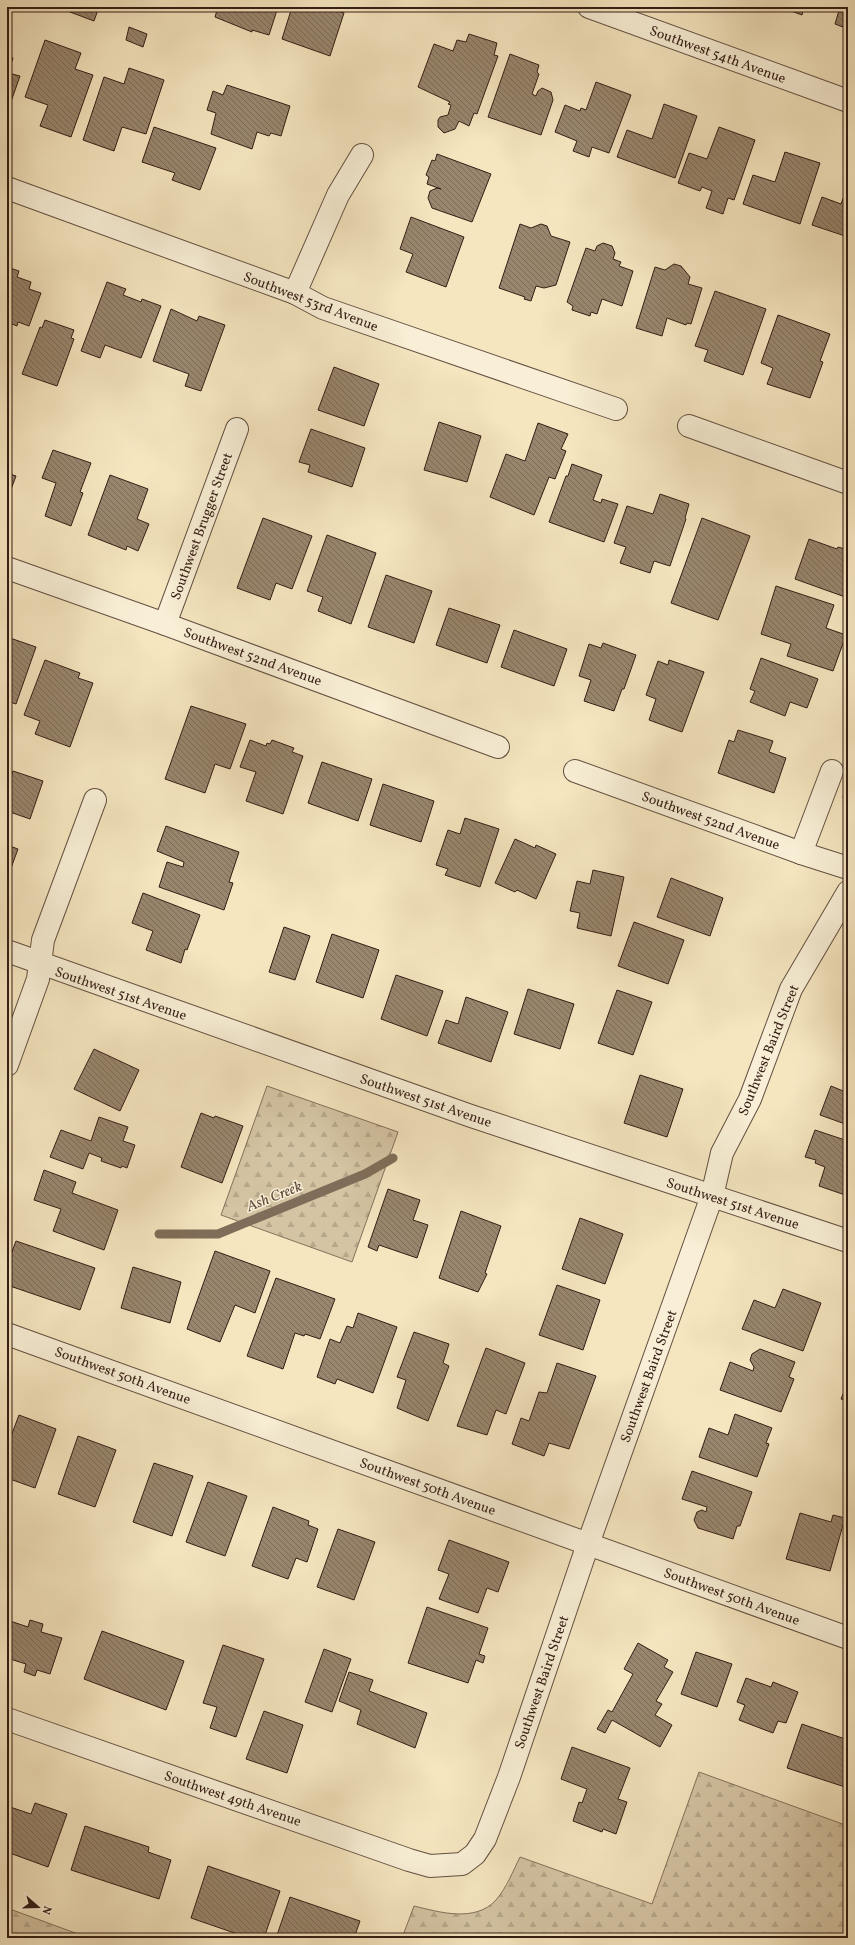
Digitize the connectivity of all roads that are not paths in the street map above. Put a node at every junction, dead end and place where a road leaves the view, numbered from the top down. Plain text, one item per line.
1 (589, 7) edge
2 (848, 101) edge
3 (362, 155) dead end
4 (7, 188) edge
5 (295, 293) junction
6 (616, 408) dead end
7 (689, 426) dead end
8 (237, 429) dead end
9 (848, 483) edge
10 (7, 568) edge
11 (165, 624) junction
12 (498, 747) dead end
13 (575, 771) dead end
14 (832, 771) dead end
15 (95, 800) dead end
16 (801, 853) junction
17 (848, 868) edge
18 (848, 892) edge
19 (7, 952) edge
20 (39, 964) junction
21 (7, 1065) edge
22 (712, 1196) junction
23 (848, 1242) edge
24 (7, 1334) edge
25 (588, 1544) junction
26 (848, 1638) edge
27 (7, 1719) edge
28 (462, 1864) joint

1 - 2 street, Southwest 54th Avenue
3 - 5 street
4 - 5 street, Southwest 53rd Avenue
5 - 6 street, Southwest 53rd Avenue
7 - 9 street
8 - 11 street, Southwest Brugger Street
10 - 11 street, Southwest 52nd Avenue
11 - 12 street, Southwest 52nd Avenue
13 - 16 street, Southwest 52nd Avenue
14 - 16 street
15 - 20 street
16 - 17 street, Southwest 52nd Avenue
18 - 22 street, Southwest Baird Street
19 - 20 street, Southwest 51st Avenue
20 - 21 street
20 - 22 street, Southwest 51st Avenue
22 - 23 street, Southwest 51st Avenue
22 - 25 street, Southwest Baird Street
24 - 25 street, Southwest 50th Avenue
25 - 26 street, Southwest 50th Avenue
25 - 28 street, Southwest Baird Street
27 - 28 street, Southwest 49th Avenue

